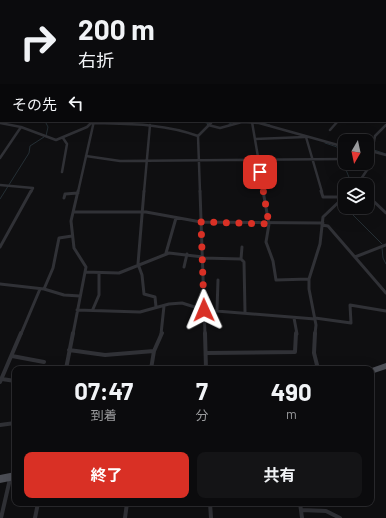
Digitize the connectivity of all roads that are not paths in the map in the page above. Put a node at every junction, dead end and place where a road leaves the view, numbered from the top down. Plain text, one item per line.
1 (94, 122) edge
2 (252, 122) junction
3 (337, 122) edge
4 (0, 123) edge
5 (150, 125) junction
6 (386, 126) edge
7 (22, 127) junction
8 (330, 130) dead end
9 (198, 136) junction
10 (306, 137) junction
11 (63, 138) junction
12 (255, 139) junction
13 (374, 140) edge
14 (338, 145) edge
15 (374, 152) edge
16 (386, 155) edge
17 (86, 156) junction
18 (0, 158) edge
19 (258, 159) junction
20 (312, 159) junction
21 (338, 159) edge
22 (199, 160) junction
23 (147, 161) junction
24 (62, 172) dead end
25 (0, 185) edge
26 (78, 193) junction
27 (338, 196) edge
28 (64, 198) dead end
29 (338, 201) edge
30 (374, 201) edge
31 (74, 212) junction
32 (142, 212) junction
33 (386, 213) edge
34 (176, 218) junction
35 (201, 222) junction
36 (269, 224) junction
37 (322, 224) junction
38 (72, 236) junction
39 (386, 245) edge
40 (0, 247) edge
41 (242, 247) dead end
42 (166, 253) junction
43 (187, 254) junction
44 (203, 257) junction
45 (355, 257) junction
46 (241, 259) junction
47 (139, 267) junction
48 (184, 267) dead end
49 (86, 272) junction
50 (99, 274) junction
51 (309, 279) junction
52 (218, 280) dead end
53 (0, 284) edge
54 (42, 289) junction
55 (386, 293) edge
56 (80, 296) junction
57 (164, 306) junction
58 (156, 308) junction
59 (93, 309) junction
60 (77, 310) junction
61 (204, 310) junction
62 (217, 310) junction
63 (386, 311) edge
64 (245, 312) junction
65 (294, 318) junction
66 (315, 318) junction
67 (69, 350) junction
68 (154, 351) junction
69 (206, 353) junction
70 (12, 356) junction
71 (44, 362) dead end
72 (66, 366) edge
73 (152, 366) edge
74 (206, 366) edge
75 (317, 366) edge
76 (386, 366) edge
77 (374, 370) edge
78 (1, 381) edge
79 (12, 381) edge
80 (12, 423) edge
81 (0, 425) edge
82 (12, 476) edge
83 (0, 479) edge
84 (12, 480) edge
85 (37, 506) edge
86 (127, 506) edge
87 (210, 506) edge
88 (300, 506) edge
89 (301, 510) junction
90 (1, 518) edge
91 (35, 518) edge
92 (125, 518) edge
93 (211, 518) edge
94 (302, 518) edge
95 (340, 518) edge

1 - 5 street
1 - 11 street
1 - 17 street
2 - 9 street
2 - 10 street
2 - 12 street
3 - 8 street
4 - 7 street
5 - 9 street
5 - 23 street
6 - 13 street
7 - 11 street
7 - 18 street
9 - 22 street
10 - 12 street
10 - 14 street
10 - 20 street
11 - 24 street
12 - 19 street
15 - 16 street
17 - 23 street
17 - 26 street
19 - 20 street
19 - 22 street
19 - 36 street
20 - 21 street
20 - 27 street
22 - 23 street
22 - 35 street
23 - 32 street
25 - 40 street
26 - 28 street
26 - 31 street
29 - 37 street
30 - 33 street
31 - 32 street
31 - 38 street
32 - 34 street
32 - 47 street
34 - 35 street
34 - 42 street
35 - 36 street
35 - 44 street
36 - 37 street
36 - 51 street
37 - 45 street
37 - 51 street
38 - 49 street
38 - 54 street
39 - 45 street
41 - 46 street
42 - 43 street
42 - 47 street
43 - 44 street
43 - 48 street
44 - 46 street
44 - 61 street
45 - 55 street
46 - 64 street
47 - 50 street
47 - 58 street
49 - 50 street
49 - 56 street
50 - 59 street
51 - 66 street
52 - 62 street
53 - 54 street
54 - 56 street
54 - 70 street
56 - 60 street
57 - 58 street
57 - 61 street
57 - 68 street
58 - 59 street
59 - 60 street
60 - 67 street
61 - 62 street
61 - 69 street
62 - 64 street
63 - 66 street
64 - 65 street
65 - 66 street
65 - 69 street
66 - 75 street
67 - 68 street
67 - 72 street
68 - 73 street
69 - 74 street
70 - 71 street
70 - 78 street
76 - 77 main road
78 - 79 street
80 - 81 street
82 - 83 main road
84 - 90 street
85 - 91 street
86 - 92 street
87 - 93 street
88 - 89 street
89 - 94 street
89 - 95 street

